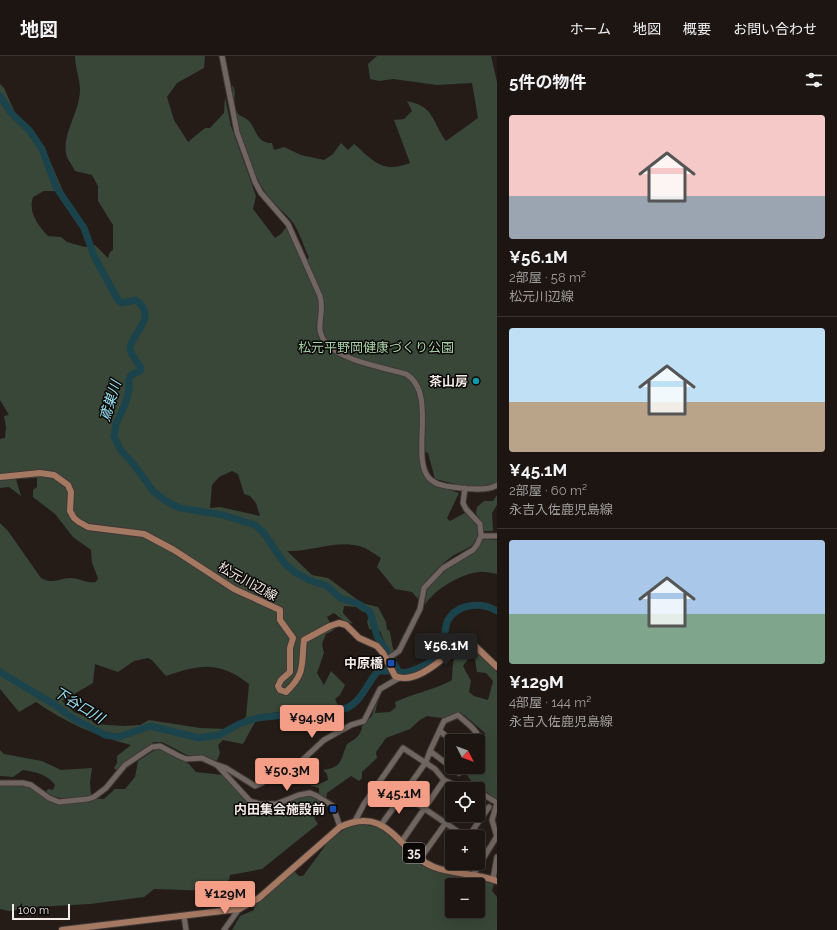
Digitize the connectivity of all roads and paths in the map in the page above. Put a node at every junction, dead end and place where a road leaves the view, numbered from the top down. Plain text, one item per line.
1 (222, 56) edge
2 (0, 477) edge
3 (497, 485) edge
4 (465, 488) junction
5 (481, 536) junction
6 (497, 536) edge
7 (389, 658) junction
8 (497, 667) edge
9 (397, 677) junction
10 (440, 731) junction
11 (478, 734) edge
12 (445, 735) edge
13 (430, 751) junction
14 (426, 762) junction
15 (445, 762) edge
16 (217, 765) junction
17 (444, 780) junction
18 (448, 782) edge
19 (0, 783) edge
20 (403, 794) junction
21 (485, 795) edge
22 (489, 807) dead end
23 (424, 809) junction
24 (355, 821) junction
25 (445, 823) junction
26 (381, 825) junction
27 (340, 826) junction
28 (456, 830) edge
29 (472, 830) edge
30 (497, 836) edge
31 (402, 841) junction
32 (485, 855) edge
33 (497, 857) edge
34 (420, 859) junction
35 (445, 870) joint
36 (476, 870) edge
37 (473, 875) junction
38 (495, 880) edge
39 (240, 909) junction
40 (184, 916) junction
41 (62, 930) edge
42 (186, 930) edge
43 (224, 930) edge

1 - 4 street
2 - 7 main road, 松元川辺線
3 - 4 street
4 - 5 street
5 - 6 street
5 - 7 street
7 - 9 main road, 松元川辺線
8 - 9 main road
9 - 16 street
10 - 11 street
10 - 12 street
10 - 13 street
13 - 14 street
13 - 15 street
14 - 17 street
14 - 20 street
14 - 24 street
16 - 19 street
16 - 27 street
17 - 18 street
17 - 23 street
20 - 23 street
20 - 26 street
21 - 30 street
22 - 29 street
23 - 25 street
23 - 31 street
24 - 26 main road, 35
24 - 27 main road, 35
25 - 28 street
25 - 34 street
26 - 31 main road, 35
27 - 39 main road, 35
30 - 32 street
31 - 34 main road, 35
33 - 38 street
34 - 35 main road, 35
35 - 37 main road, 35
36 - 37 street
37 - 38 main road, 35
39 - 40 main road, 35
39 - 43 street
40 - 41 main road, 35
40 - 42 street

